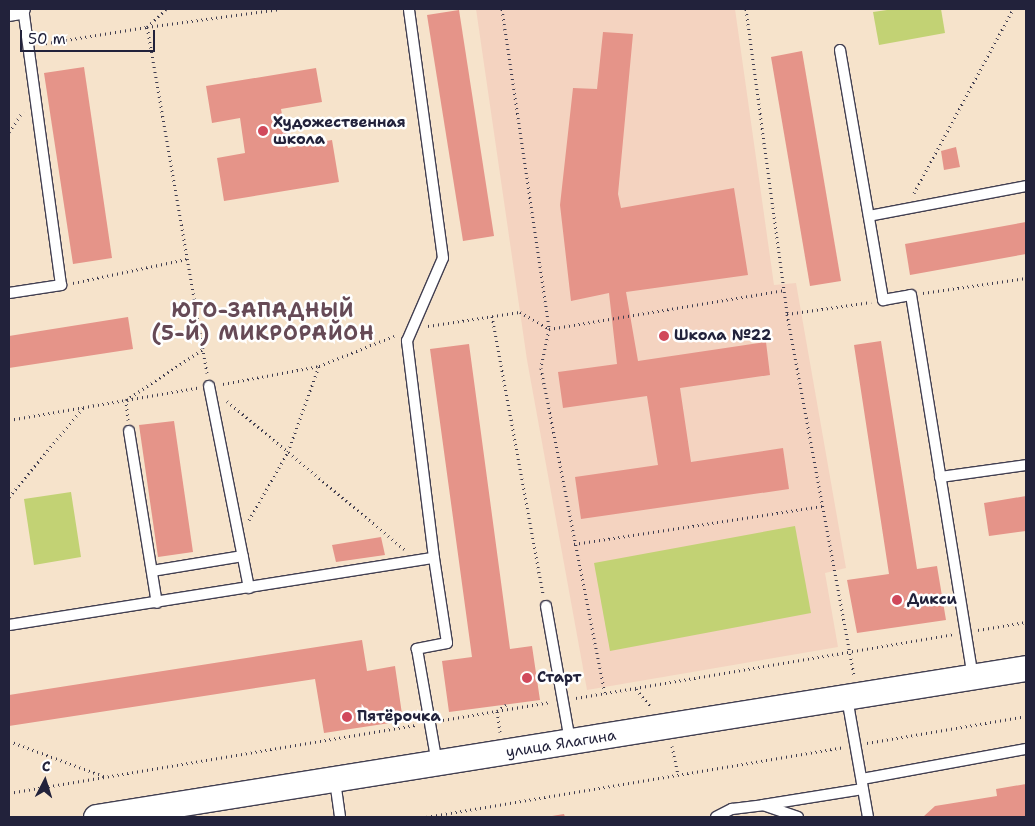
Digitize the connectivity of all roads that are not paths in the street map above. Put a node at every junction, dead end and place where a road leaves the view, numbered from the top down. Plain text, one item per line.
1 (22, 9) edge
2 (409, 9) edge
3 (9, 11) edge
4 (840, 50) dead end
5 (1026, 186) edge
6 (869, 216) junction
7 (9, 293) edge
8 (209, 386) road end
9 (130, 431) road end
10 (1026, 465) edge
11 (940, 477) junction
12 (243, 556) junction
13 (434, 558) junction
14 (152, 570) junction
15 (249, 588) junction
16 (157, 603) junction
17 (546, 606) road end
18 (9, 625) edge
19 (1026, 668) edge
20 (973, 677) junction
21 (852, 697) junction
22 (570, 742) junction
23 (1026, 749) edge
24 (437, 765) junction
25 (335, 781) junction
26 (862, 784) junction
27 (764, 805) junction
28 (96, 817) edge
29 (340, 817) edge
30 (716, 817) edge
31 (798, 817) edge
32 (868, 817) edge

1 - 3 street
1 - 7 lane
2 - 13 lane
4 - 6 lane
5 - 6 lane
6 - 11 lane
8 - 12 lane
9 - 14 lane
10 - 11 lane
11 - 20 lane
12 - 14 lane
12 - 15 lane
13 - 15 lane
13 - 24 lane
14 - 16 lane
15 - 16 lane
16 - 18 lane
17 - 22 lane
19 - 20 street, улица Ялагина
20 - 21 street, улица Ялагина
21 - 22 street, улица Ялагина
21 - 26 lane
22 - 24 street, улица Ялагина
23 - 26 lane
24 - 25 street, улица Ялагина
25 - 28 street, улица Ялагина
25 - 29 lane
26 - 27 lane
26 - 32 lane
27 - 30 lane
27 - 31 lane

